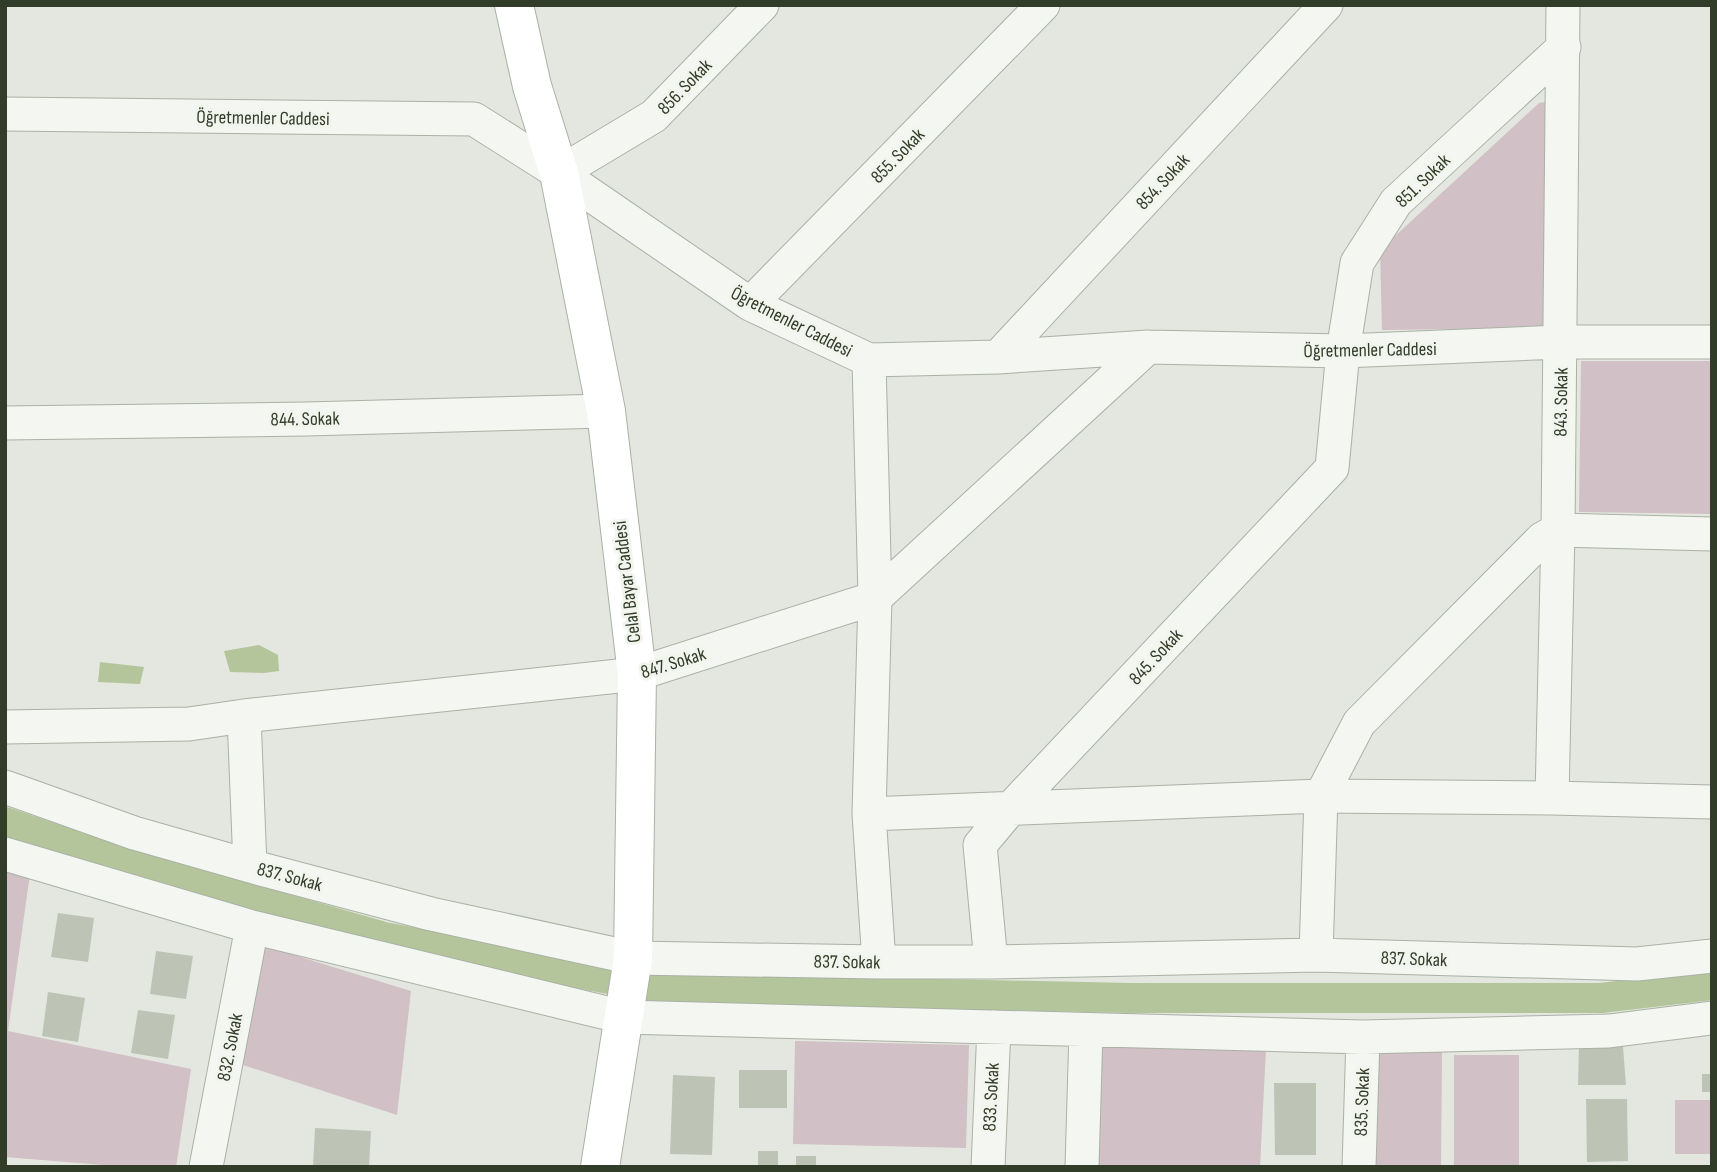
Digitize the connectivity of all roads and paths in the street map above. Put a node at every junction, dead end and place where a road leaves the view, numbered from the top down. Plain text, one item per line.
1 (514, 5) edge
2 (762, 5) edge
3 (1043, 5) edge
4 (1325, 5) edge
5 (1563, 5) edge
6 (1564, 47) junction
7 (5, 114) edge
8 (559, 173) junction
9 (750, 304) junction
10 (1560, 342) junction
11 (1712, 342) edge
12 (1148, 347) junction
13 (1343, 351) junction
14 (998, 357) junction
15 (869, 360) junction
16 (606, 411) junction
17 (5, 423) edge
18 (1558, 530) junction
19 (1712, 534) edge
20 (875, 598) junction
21 (637, 674) junction
22 (244, 716) junction
23 (5, 727) edge
24 (5, 787) edge
25 (1321, 796) junction
26 (1552, 798) junction
27 (1712, 802) edge
28 (1011, 808) junction
29 (869, 814) junction
30 (5, 854) edge
31 (250, 866) junction
32 (252, 927) junction
33 (1315, 955) junction
34 (1712, 956) edge
35 (633, 958) junction
36 (879, 962) junction
37 (992, 962) junction
38 (623, 1017) junction
39 (1712, 1018) edge
40 (994, 1027) junction
41 (1086, 1030) junction
42 (1363, 1037) junction
43 (206, 1167) edge
44 (600, 1167) edge
45 (988, 1167) edge
46 (1082, 1167) edge
47 (1359, 1167) edge

1 - 8 street, Celal Bayar Caddesi
2 - 8 street, 856. Sokak
3 - 9 street, 855. Sokak
4 - 14 street, 854. Sokak
5 - 6 street, 843. Sokak
6 - 10 street, 843. Sokak
6 - 13 street, 851. Sokak
7 - 8 street, Öğretmenler Caddesi
8 - 9 street, Öğretmenler Caddesi
8 - 16 street, Celal Bayar Caddesi
9 - 15 street, Öğretmenler Caddesi
10 - 11 street, Öğretmenler Caddesi
10 - 13 street, Öğretmenler Caddesi
10 - 18 street, 843. Sokak
12 - 13 street, Öğretmenler Caddesi
12 - 14 street, Öğretmenler Caddesi
12 - 20 street, 847. Sokak
13 - 28 street, 845. Sokak
14 - 15 street, Öğretmenler Caddesi
15 - 20 street
16 - 17 street, 844. Sokak
16 - 21 street, Celal Bayar Caddesi
18 - 19 street
18 - 25 street
18 - 26 street, 843. Sokak
20 - 21 street, 847. Sokak
20 - 29 street
21 - 22 street, 847. Sokak
21 - 35 street, Celal Bayar Caddesi
22 - 23 street, 847. Sokak
22 - 31 street
24 - 31 street, 837. Sokak
25 - 26 street
25 - 28 street
25 - 33 street
26 - 27 street
28 - 29 street
28 - 37 street, 845. Sokak
29 - 36 street
30 - 32 street
31 - 35 street, 837. Sokak
32 - 38 street
32 - 43 street, 832. Sokak
33 - 34 street, 837. Sokak
33 - 37 street, 837. Sokak
35 - 36 street, 837. Sokak
35 - 38 street, Celal Bayar Caddesi
36 - 37 street, 837. Sokak
38 - 40 street
38 - 44 street, Celal Bayar Caddesi
39 - 42 street
40 - 41 street
40 - 45 street, 833. Sokak
41 - 42 street
41 - 46 street
42 - 47 street, 835. Sokak

